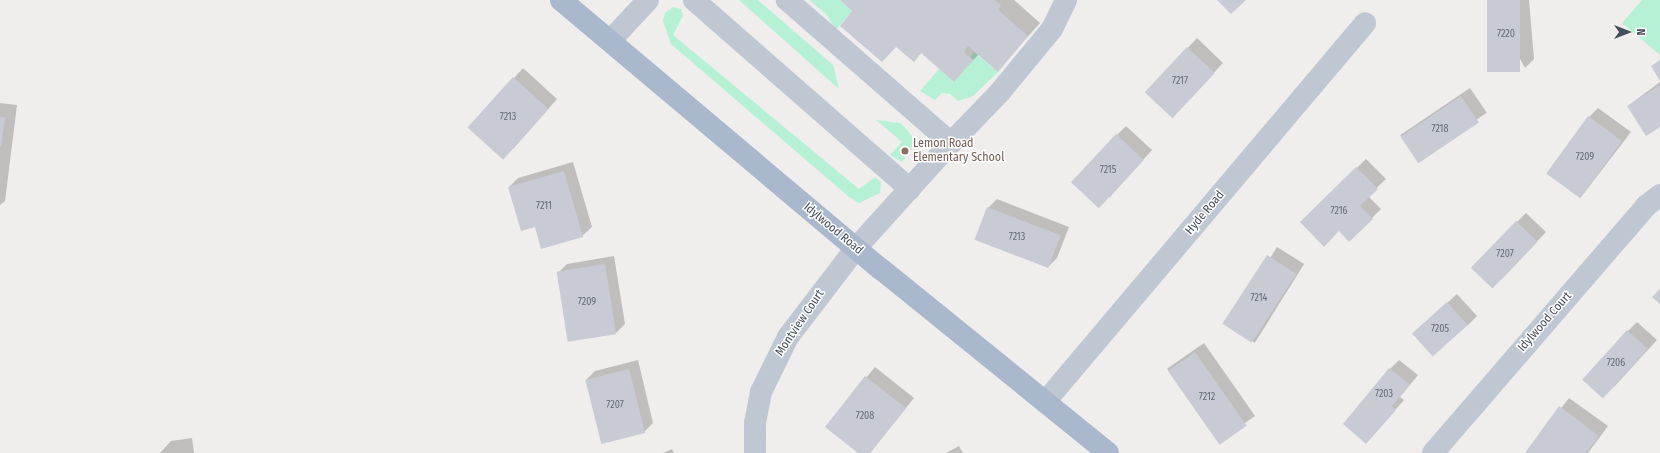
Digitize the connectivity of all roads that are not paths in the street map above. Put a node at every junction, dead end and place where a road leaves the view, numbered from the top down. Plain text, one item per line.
1 (561, 0) edge
2 (648, 0) edge
3 (694, 0) edge
4 (787, 0) edge
5 (1066, 0) edge
6 (1365, 23) dead end
7 (610, 41) junction
8 (950, 143) junction
9 (910, 189) junction
10 (1660, 195) edge
11 (856, 248) junction
12 (1046, 402) junction
13 (755, 453) edge
14 (1108, 453) edge
15 (1433, 453) edge

1 - 7 main road, Idylwood Road
2 - 7 street
3 - 9 street
4 - 8 street
5 - 8 street, Montview Court
6 - 12 street, Hyde Road
7 - 11 main road, Idylwood Road
8 - 9 street, Montview Court
9 - 11 street, Montview Court
10 - 15 street, Idylwood Court
11 - 12 main road, Idylwood Road
11 - 13 street, Montview Court
12 - 14 main road, Idylwood Road

